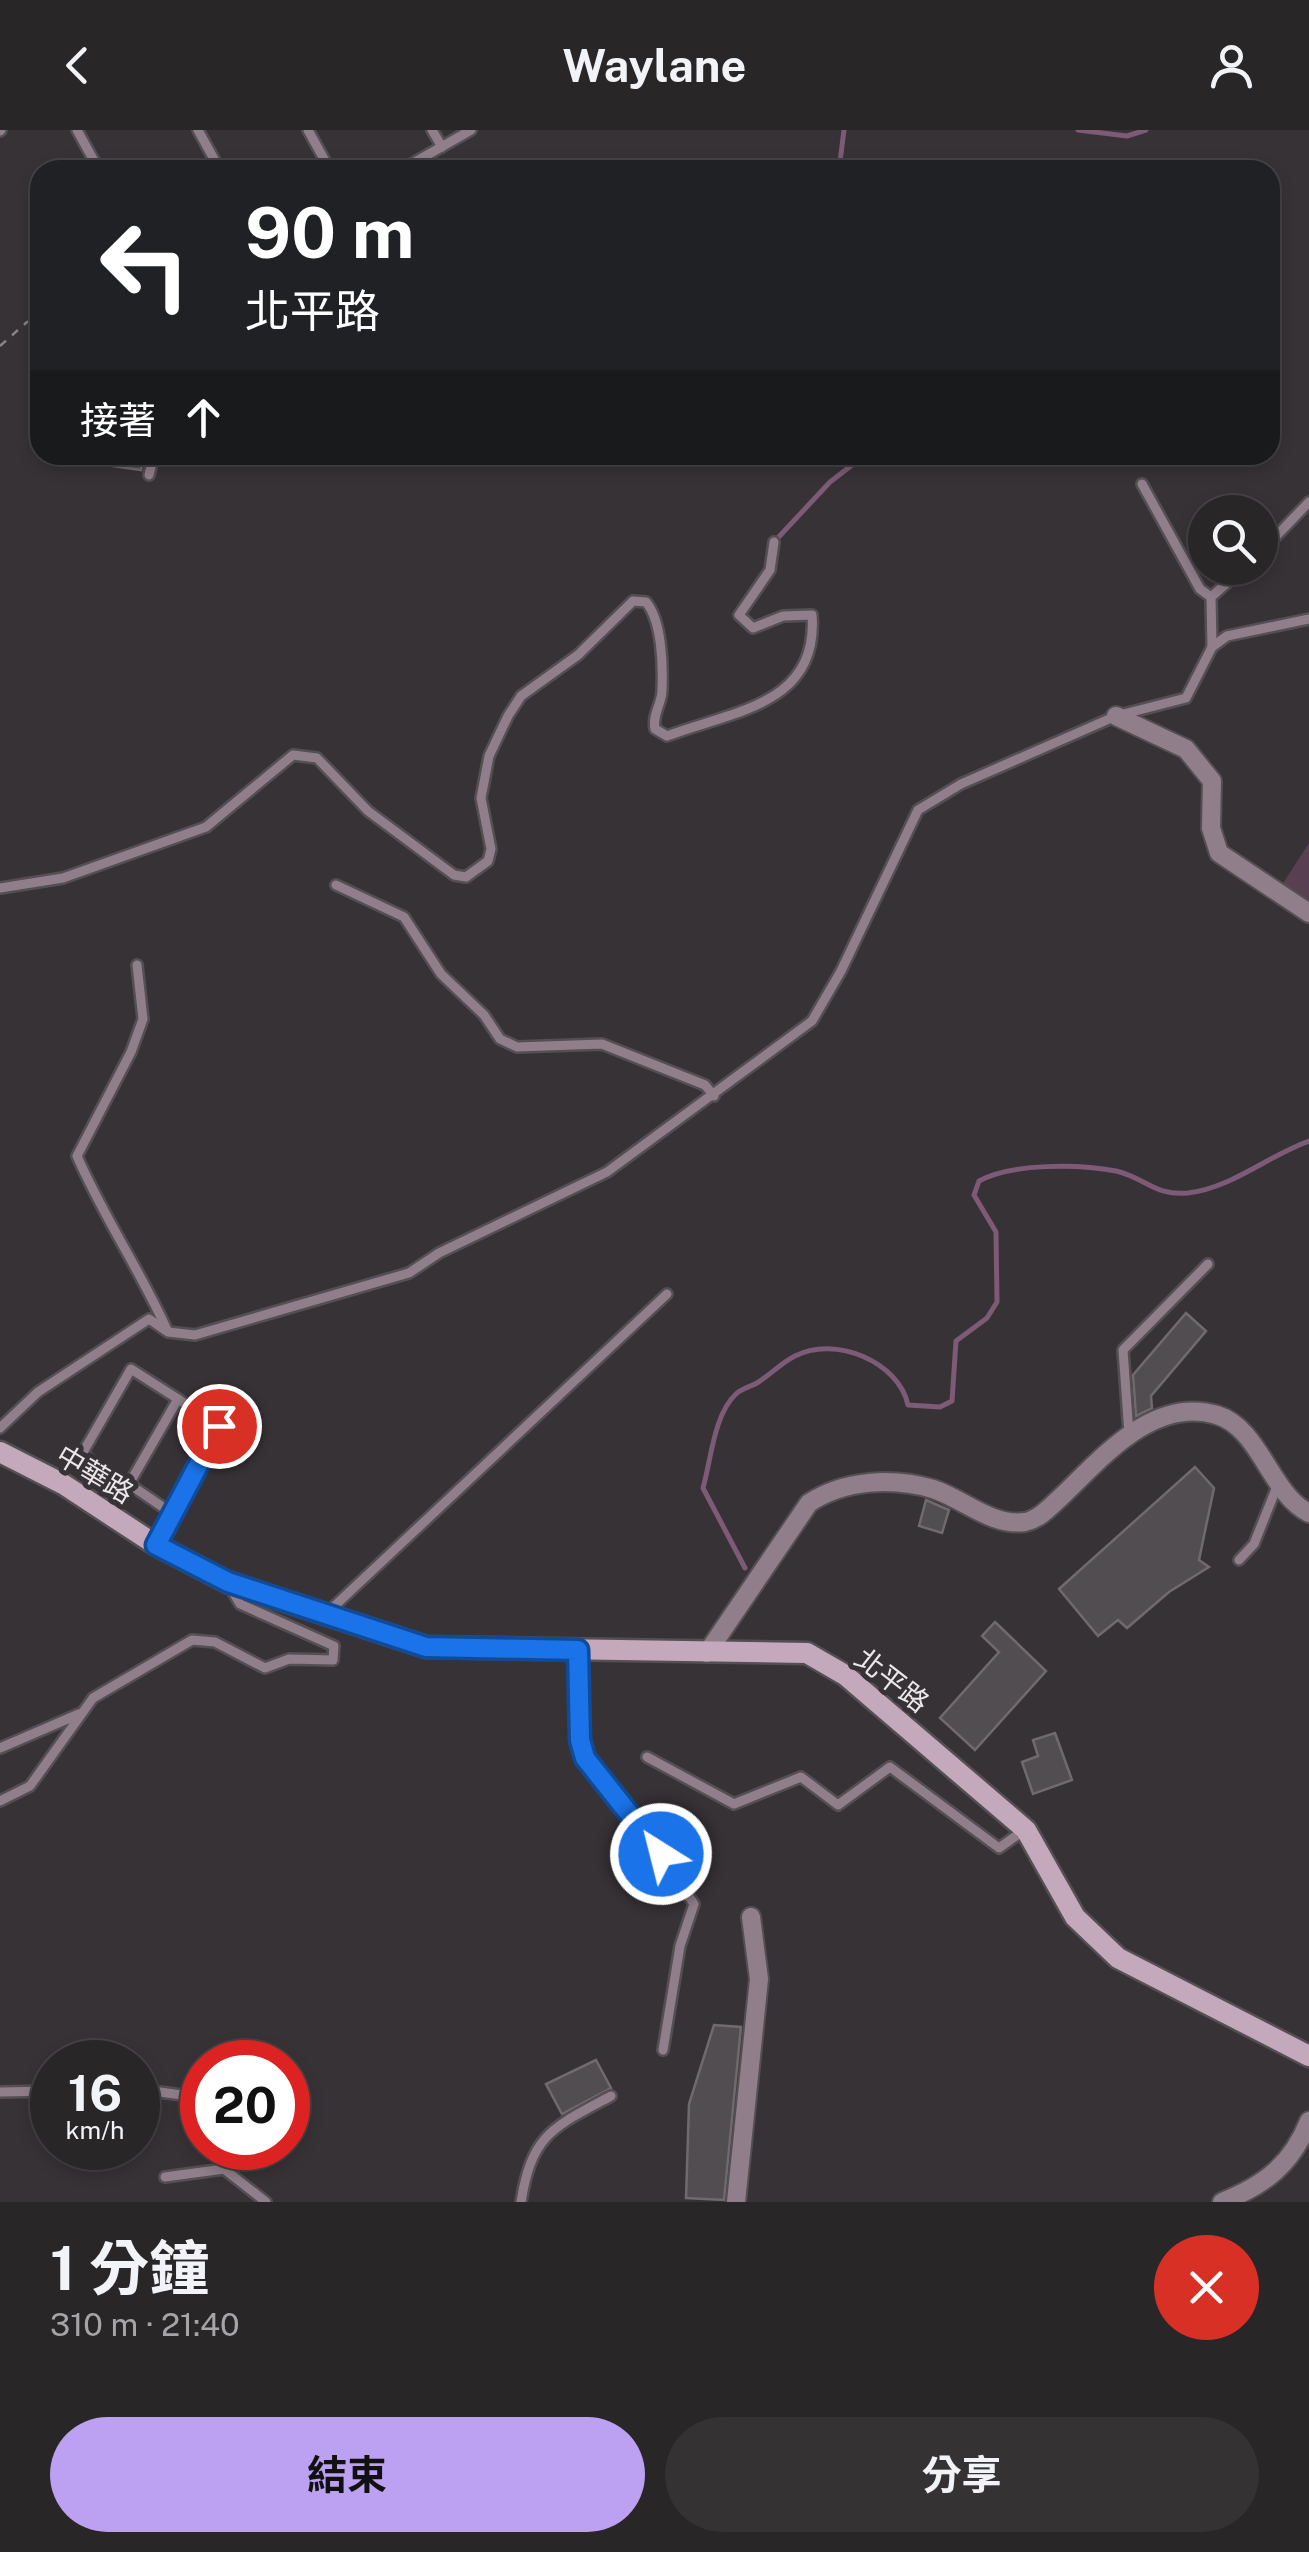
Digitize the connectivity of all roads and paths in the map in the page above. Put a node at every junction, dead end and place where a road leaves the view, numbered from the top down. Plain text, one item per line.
1 (77, 130) edge
2 (198, 130) edge
3 (308, 130) edge
4 (432, 130) edge
5 (471, 130) edge
6 (442, 148) junction
7 (94, 160) edge
8 (214, 160) edge
9 (324, 160) edge
10 (420, 160) edge
11 (30, 322) edge
12 (0, 346) edge
13 (152, 465) edge
14 (149, 475) dead end
15 (1142, 484) dead end
16 (1309, 502) edge
17 (1278, 534) edge
18 (774, 542) dead end
19 (1225, 585) edge
20 (1211, 597) junction
21 (1309, 618) edge
22 (1212, 647) junction
23 (1116, 716) junction
24 (336, 884) dead end
25 (0, 888) edge
26 (1309, 913) edge
27 (137, 965) dead end
28 (714, 1096) junction
29 (1208, 1264) dead end
30 (668, 1294) dead end
31 (168, 1332) junction
32 (178, 1399) junction
33 (0, 1428) edge
34 (1129, 1434) junction
35 (0, 1452) edge
36 (1279, 1480) junction
37 (129, 1484) junction
38 (173, 1514) junction
39 (1309, 1514) edge
40 (156, 1545) junction
41 (1239, 1560) dead end
42 (228, 1582) junction
43 (324, 1616) junction
44 (578, 1650) junction
45 (707, 1653) junction
46 (82, 1712) junction
47 (0, 1748) edge
48 (647, 1757) dead end
49 (0, 1801) edge
50 (1026, 1830) junction
51 (751, 1917) dead end
52 (663, 2050) dead end
53 (1309, 2056) edge
54 (30, 2091) edge
55 (0, 2092) edge
56 (611, 2096) dead end
57 (1307, 2135) edge
58 (217, 2170) edge
59 (225, 2170) edge
60 (165, 2178) dead end
61 (266, 2202) edge
62 (522, 2202) edge
63 (736, 2202) edge
64 (1222, 2202) edge

1 - 7 lane
2 - 8 lane
3 - 9 lane
4 - 6 lane
5 - 6 lane
6 - 10 lane
11 - 12 path
13 - 14 lane
15 - 20 lane
16 - 17 lane
18 - 25 lane
19 - 20 lane
20 - 22 lane
21 - 22 lane
22 - 23 lane
23 - 26 street
23 - 28 lane
24 - 28 lane
27 - 31 lane
28 - 31 lane
29 - 34 lane
30 - 43 lane
31 - 33 lane
32 - 37 lane
32 - 37 lane
32 - 38 lane
34 - 36 street
34 - 45 street
35 - 40 street, 中華路
36 - 39 street
36 - 41 lane
37 - 38 lane
38 - 40 lane
40 - 42 street, 中華路
42 - 43 street, 中華路
42 - 46 lane
43 - 44 street, 北平路
44 - 45 street, 北平路
44 - 52 lane
45 - 50 street, 北平路
46 - 47 lane
46 - 49 lane
48 - 50 lane
50 - 53 street, 北平路
51 - 63 street
54 - 55 lane
56 - 62 lane
57 - 64 street
58 - 60 lane
59 - 61 lane

